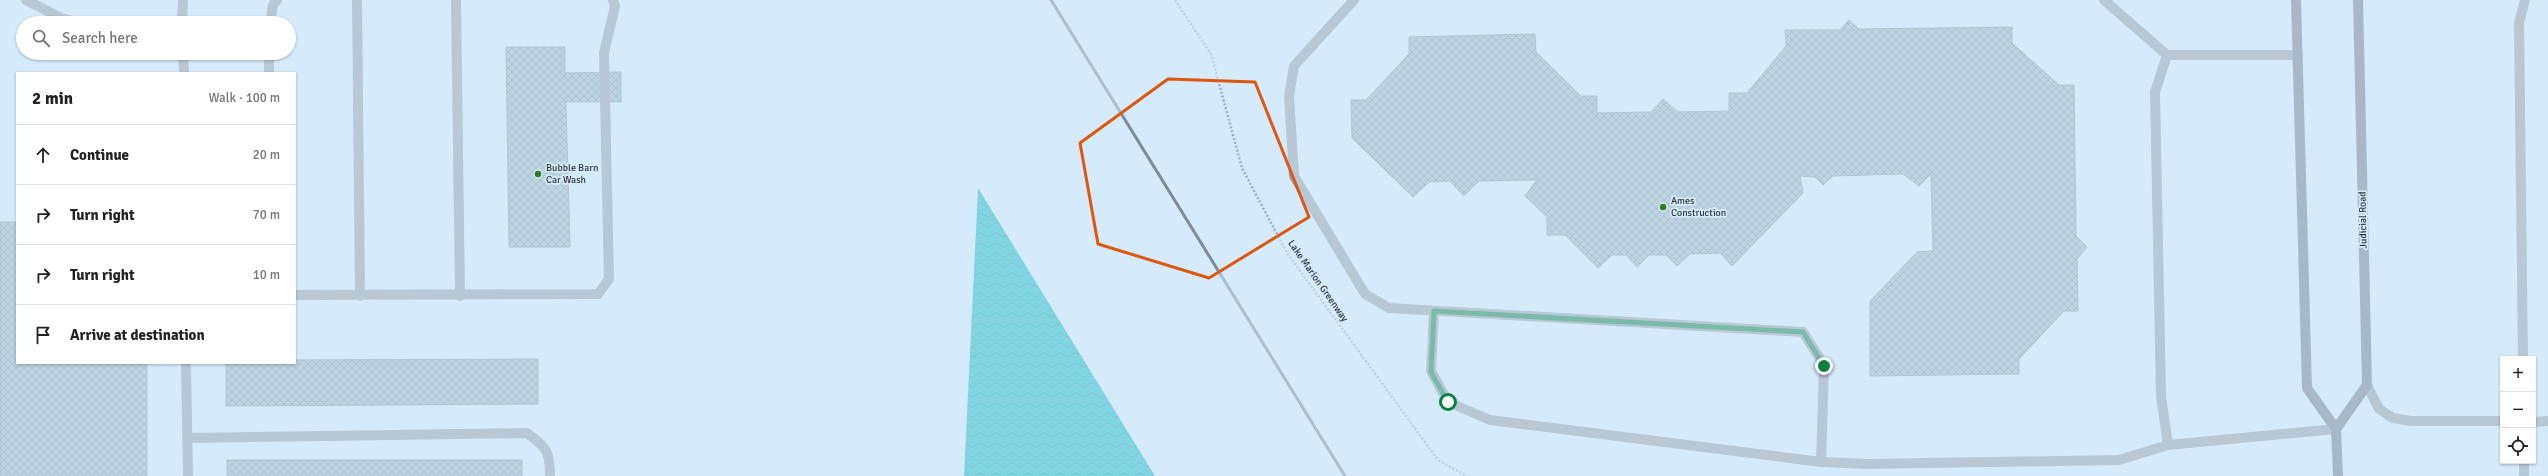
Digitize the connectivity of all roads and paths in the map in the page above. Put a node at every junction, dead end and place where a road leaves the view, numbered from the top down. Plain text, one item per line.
1 (26, 0) edge
2 (183, 0) edge
3 (277, 0) edge
4 (357, 0) edge
5 (456, 0) edge
6 (613, 0) edge
7 (1175, 0) edge
8 (1354, 0) edge
9 (2104, 0) edge
10 (2296, 0) edge
11 (2358, 0) edge
12 (2525, 0) edge
13 (57, 16) edge
14 (182, 16) edge
15 (271, 16) edge
16 (2167, 55) junction
17 (2298, 55) junction
18 (183, 60) edge
19 (269, 60) edge
20 (184, 72) edge
21 (269, 72) edge
22 (296, 295) edge
23 (360, 296) junction
24 (460, 296) junction
25 (1434, 311) junction
26 (2523, 356) edge
27 (186, 364) edge
28 (2367, 385) junction
29 (2548, 421) edge
30 (2500, 422) edge
31 (2536, 422) edge
32 (2336, 429) junction
33 (187, 438) junction
34 (2168, 445) junction
35 (1822, 462) junction
36 (2524, 464) edge
37 (188, 476) edge
38 (550, 476) edge
39 (1467, 476) edge
40 (2338, 476) edge
41 (2524, 476) edge

1 - 13 lane
2 - 14 lane
3 - 15 lane
4 - 23 lane
5 - 24 lane
6 - 24 lane
7 - 39 path, Lake Marion Greenway
8 - 25 lane
9 - 16 lane
10 - 17 street
11 - 28 street, Judicial Road
12 - 26 lane
16 - 17 lane
16 - 34 lane
17 - 32 street
18 - 20 lane
19 - 21 lane
22 - 23 lane
23 - 24 lane
25 - 35 lane
25 - 35 lane
27 - 33 lane
28 - 30 lane
28 - 32 street
29 - 31 lane
32 - 34 lane
32 - 40 street
33 - 37 lane
33 - 38 lane
34 - 35 lane
36 - 41 lane

